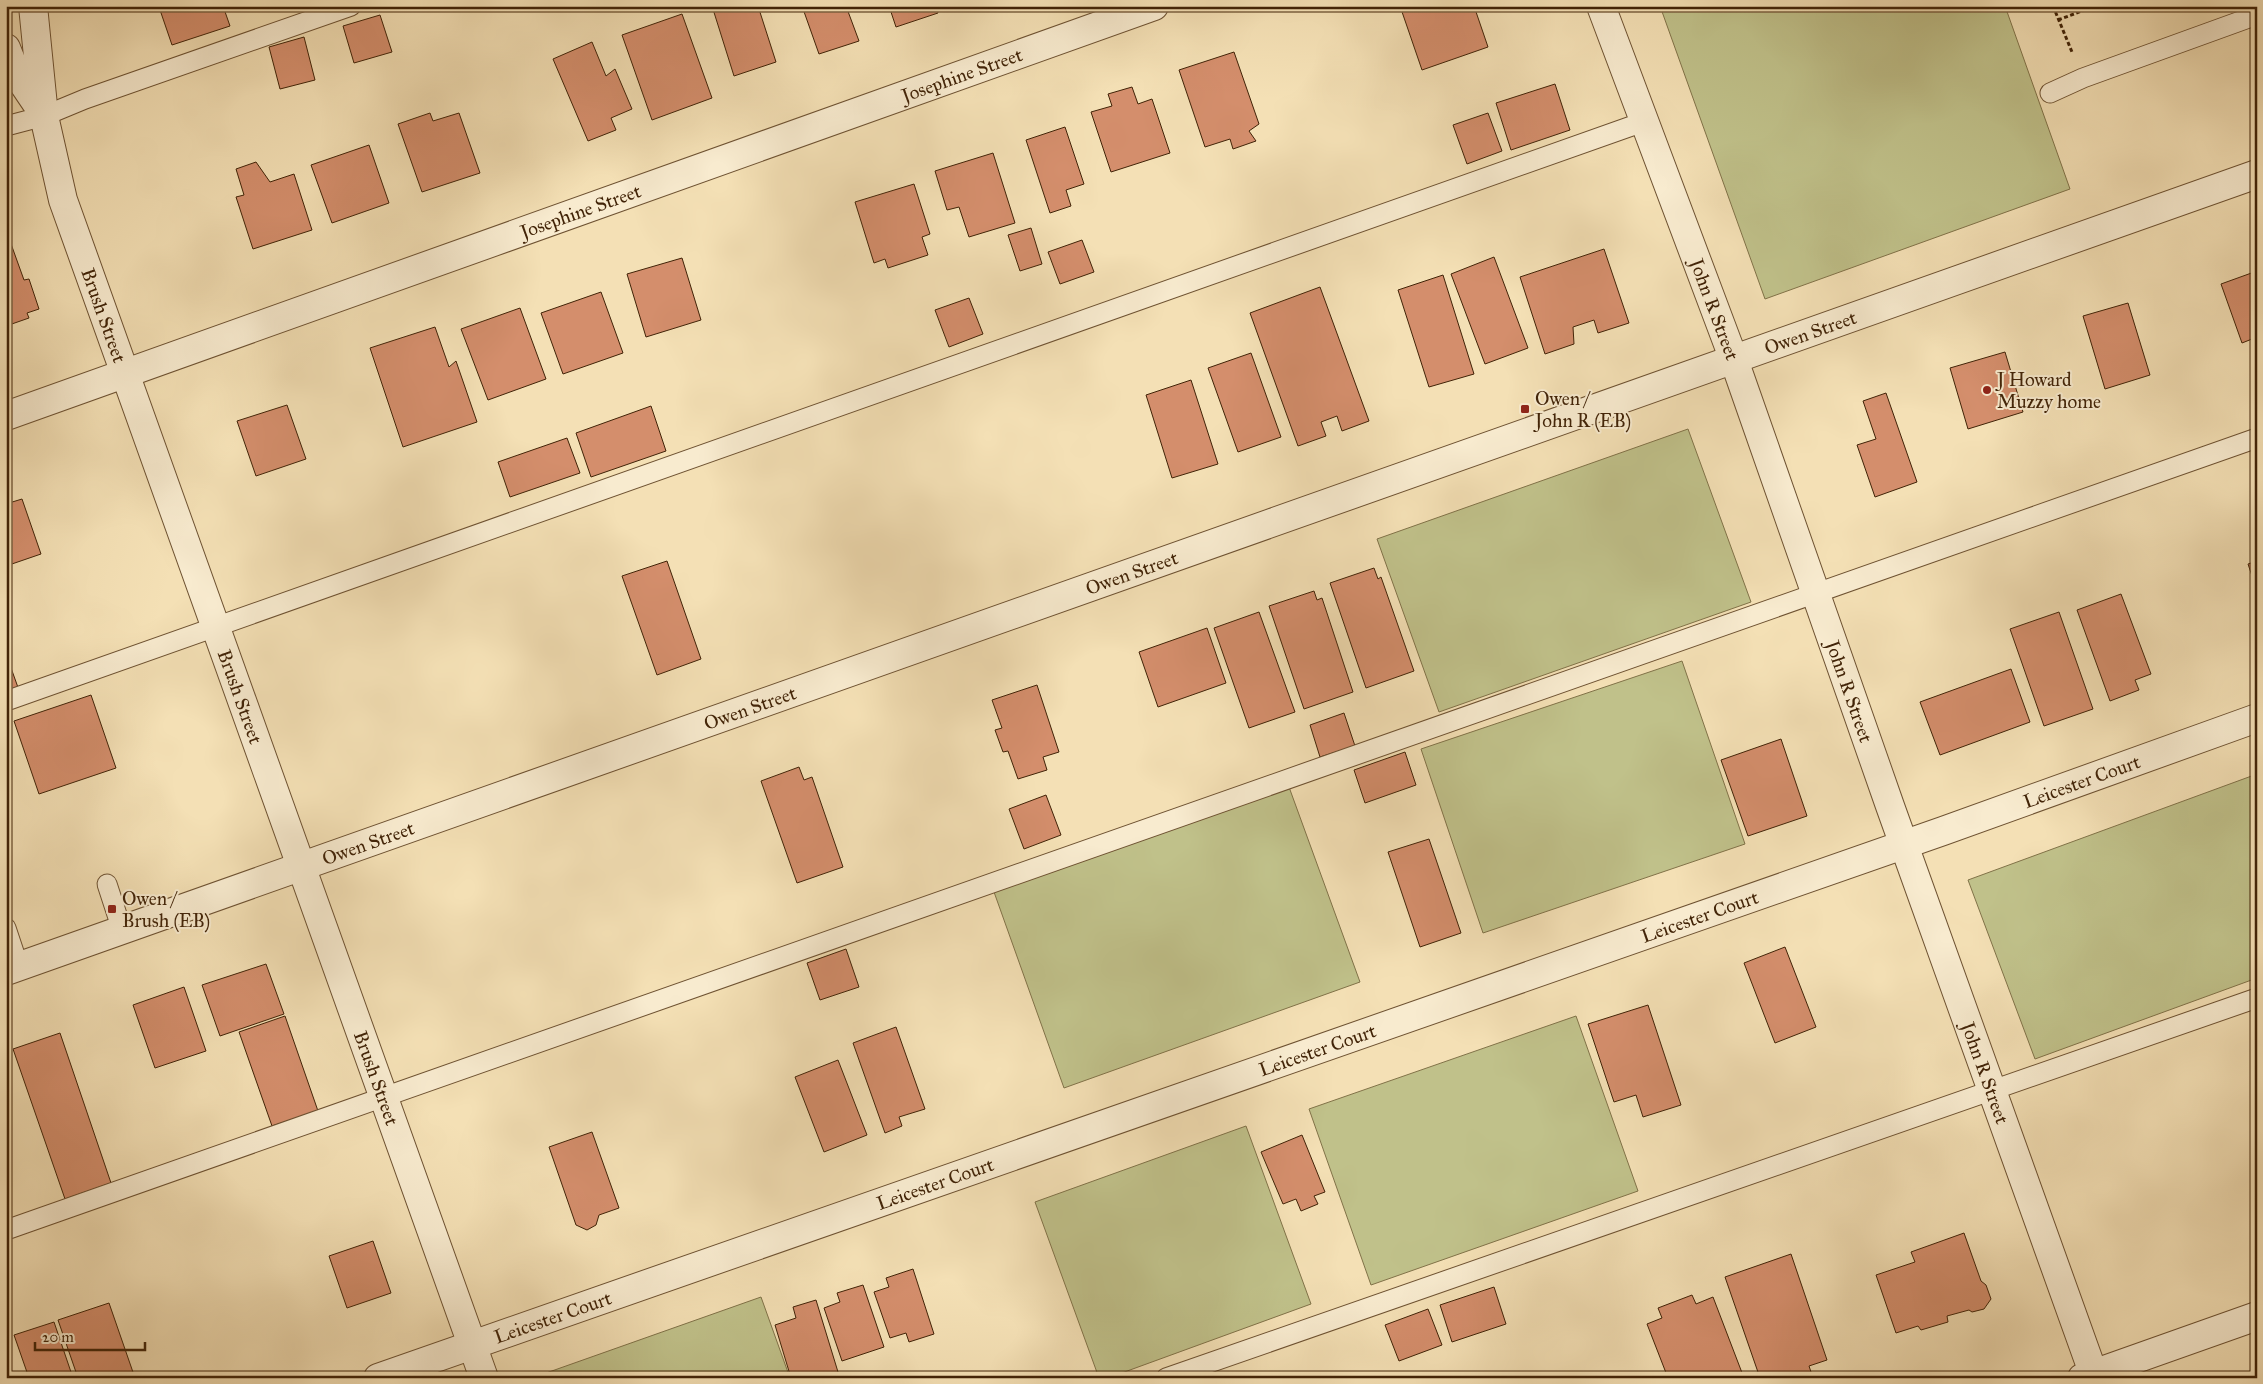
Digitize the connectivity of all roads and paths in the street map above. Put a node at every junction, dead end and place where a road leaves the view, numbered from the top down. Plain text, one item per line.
1 (32, 6) edge
2 (351, 6) edge
3 (1154, 6) edge
4 (1601, 6) edge
5 (2053, 6) edge
6 (2095, 6) edge
7 (2257, 15) edge
8 (2058, 20) junction
9 (6, 48) edge
10 (2073, 55) dead end
11 (2050, 92) dead end
12 (44, 116) junction
13 (1643, 122) junction
14 (6, 126) edge
15 (2257, 174) edge
16 (1734, 360) junction
17 (126, 374) junction
18 (6, 416) edge
19 (2257, 438) edge
20 (1816, 591) junction
21 (216, 627) junction
22 (6, 701) edge
23 (2257, 718) edge
24 (1903, 844) junction
25 (302, 867) junction
26 (107, 884) dead end
27 (6, 928) edge
28 (122, 930) junction
29 (13, 969) edge
30 (2257, 998) edge
31 (1992, 1091) junction
32 (384, 1097) junction
33 (6, 1230) edge
34 (2257, 1316) edge
35 (473, 1344) junction
36 (2090, 1376) edge
37 (378, 1378) edge
38 (484, 1378) edge
39 (1166, 1378) edge

1 - 12 street, Brush Street
2 - 12 lane
3 - 17 street, Josephine Street
4 - 13 street, John R Street
5 - 8 path
6 - 8 path
7 - 11 lane
8 - 10 path
9 - 12 street
12 - 14 lane
12 - 17 street, Brush Street
13 - 16 street, John R Street
13 - 21 lane
15 - 16 street, Owen Street
16 - 20 street, John R Street
16 - 25 street, Owen Street
17 - 18 street, Josephine Street
17 - 21 street, Brush Street
19 - 20 lane
20 - 24 street, John R Street
20 - 32 lane
21 - 22 lane
21 - 25 street, Brush Street
23 - 24 street, Leicester Court
24 - 31 street, John R Street
24 - 35 street, Leicester Court
25 - 28 street, Owen Street
25 - 32 street, Brush Street
26 - 28 lane
27 - 29 lane
28 - 29 street, Owen Street
30 - 31 lane
31 - 36 street, John R Street
31 - 39 lane
32 - 33 lane
32 - 35 street, Brush Street
34 - 36 street
35 - 37 street, Leicester Court
35 - 38 street, Brush Street

